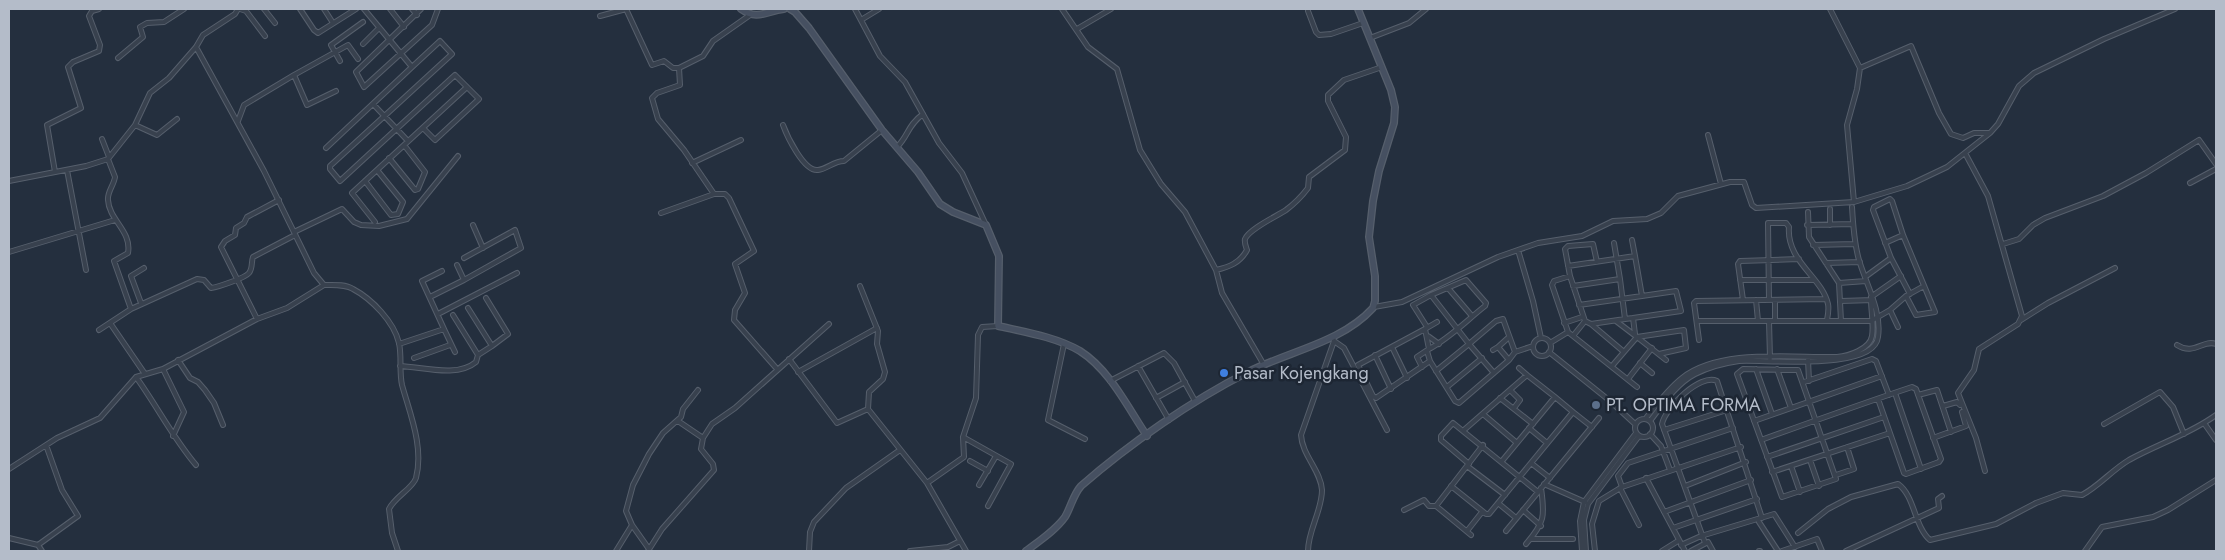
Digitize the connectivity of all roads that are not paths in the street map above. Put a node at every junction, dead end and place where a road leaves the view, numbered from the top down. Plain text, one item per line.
1 (99, 9) edge
2 (184, 9) edge
3 (242, 9) edge
4 (264, 9) edge
5 (300, 9) edge
6 (324, 9) edge
7 (356, 9) edge
8 (364, 9) edge
9 (390, 9) edge
10 (412, 9) edge
11 (421, 9) edge
12 (438, 9) edge
13 (741, 9) edge
14 (784, 9) edge
15 (790, 9) edge
16 (855, 9) edge
17 (879, 9) edge
18 (1062, 9) edge
19 (1111, 9) edge
20 (1358, 9) edge
21 (1426, 9) edge
22 (1830, 9) edge
23 (2175, 9) edge
24 (1308, 11) dead end
25 (417, 15) junction
26 (750, 15) junction
27 (600, 16) dead end
28 (861, 20) junction
29 (363, 22) dead end
30 (276, 23) dead end
31 (333, 23) junction
32 (1363, 23) junction
33 (404, 26) junction
34 (379, 28) junction
35 (1077, 29) junction
36 (265, 36) dead end
37 (1370, 38) junction
38 (390, 40) junction
39 (363, 44) dead end
40 (196, 47) junction
41 (335, 53) junction
42 (400, 54) junction
43 (118, 58) dead end
44 (358, 58) dead end
45 (340, 61) dead end
46 (1382, 67) junction
47 (412, 68) junction
48 (679, 68) junction
49 (1860, 68) junction
50 (294, 75) junction
51 (467, 87) junction
52 (336, 91) dead end
53 (373, 104) junction
54 (922, 114) junction
55 (385, 116) junction
56 (177, 119) dead end
57 (238, 121) junction
58 (134, 125) junction
59 (783, 125) dead end
60 (423, 128) junction
61 (396, 129) junction
62 (882, 130) junction
63 (1990, 133) junction
64 (1708, 135) dead end
65 (102, 138) dead end
66 (741, 140) dead end
67 (408, 141) junction
68 (404, 145) junction
69 (897, 147) junction
70 (326, 148) dead end
71 (1965, 153) junction
72 (458, 156) dead end
73 (109, 158) junction
74 (389, 158) junction
75 (692, 163) junction
76 (2216, 164) edge
77 (2216, 169) edge
78 (66, 170) junction
79 (377, 170) junction
80 (55, 172) junction
81 (9, 181) edge
82 (365, 181) junction
83 (2190, 183) dead end
84 (1721, 184) junction
85 (714, 194) junction
86 (279, 200) junction
87 (1854, 202) junction
88 (1852, 207) dead end
89 (1830, 209) dead end
90 (1808, 212) dead end
91 (661, 214) dead end
92 (115, 220) junction
93 (375, 222) dead end
94 (1853, 224) junction
95 (473, 225) dead end
96 (986, 225) junction
97 (1807, 225) junction
98 (1830, 225) junction
99 (78, 231) junction
100 (295, 234) junction
101 (1903, 235) junction
102 (1632, 240) dead end
103 (1614, 243) dead end
104 (1885, 243) junction
105 (1855, 244) junction
106 (2003, 244) junction
107 (1814, 245) junction
108 (483, 248) junction
109 (1518, 250) junction
110 (9, 252) edge
111 (1635, 256) junction
112 (464, 258) dead end
113 (1616, 258) junction
114 (1891, 258) junction
115 (1800, 259) junction
116 (1769, 260) junction
117 (1597, 262) junction
118 (1860, 262) junction
119 (1826, 263) junction
120 (456, 265) dead end
121 (1568, 266) junction
122 (144, 268) dead end
123 (2115, 268) dead end
124 (86, 270) dead end
125 (442, 270) dead end
126 (1216, 270) junction
127 (517, 273) dead end
128 (1570, 276) junction
129 (1901, 276) junction
130 (237, 278) junction
131 (1620, 279) junction
132 (1866, 279) junction
133 (464, 280) junction
134 (1740, 280) junction
135 (1769, 280) junction
136 (1813, 280) junction
137 (1839, 283) junction
138 (324, 285) junction
139 (860, 286) dead end
140 (1573, 286) junction
141 (1924, 286) junction
142 (1448, 288) junction
143 (1430, 295) junction
144 (1908, 295) junction
145 (1642, 296) junction
146 (430, 297) junction
147 (486, 298) dead end
148 (1622, 299) junction
149 (1826, 299) junction
150 (1872, 299) junction
151 (1743, 300) junction
152 (1756, 300) junction
153 (1769, 300) junction
154 (1775, 300) junction
155 (1840, 301) junction
156 (141, 303) junction
157 (1579, 305) junction
158 (1374, 307) junction
159 (468, 308) dead end
160 (131, 309) junction
161 (1890, 310) junction
162 (1502, 312) dead end
163 (438, 314) junction
164 (453, 315) dead end
165 (1472, 316) junction
166 (1633, 318) junction
167 (1878, 318) junction
168 (256, 319) junction
169 (1504, 319) junction
170 (1584, 319) junction
171 (1625, 319) junction
172 (1827, 320) junction
173 (2021, 320) junction
174 (1616, 321) junction
175 (1697, 321) junction
176 (1758, 321) junction
177 (1769, 321) junction
178 (1775, 321) junction
179 (1841, 321) junction
180 (1871, 321) junction
181 (1437, 322) dead end
182 (110, 323) junction
183 (1564, 323) junction
184 (830, 324) dead end
185 (1591, 324) junction
186 (998, 326) junction
187 (1898, 327) dead end
188 (877, 328) junction
189 (1426, 328) junction
190 (1457, 328) junction
191 (444, 329) junction
192 (99, 330) dead end
193 (1568, 332) junction
194 (1636, 335) junction
195 (1428, 336) junction
196 (1573, 336) junction
197 (1509, 337) junction
198 (1541, 338) junction
199 (1334, 339) junction
200 (1698, 340) dead end
201 (1550, 343) junction
202 (399, 344) junction
203 (1064, 344) junction
204 (1439, 344) junction
205 (1470, 344) junction
206 (2216, 344) edge
207 (450, 345) junction
208 (2177, 345) dead end
209 (492, 346) junction
210 (1533, 346) junction
211 (1392, 347) junction
212 (1498, 347) junction
213 (1652, 348) junction
214 (1428, 350) junction
215 (1493, 350) dead end
216 (455, 352) dead end
217 (1515, 352) junction
218 (1549, 352) junction
219 (1624, 352) junction
220 (1659, 354) junction
221 (478, 355) junction
222 (1375, 355) junction
223 (414, 358) dead end
224 (1482, 358) junction
225 (1770, 358) junction
226 (788, 359) junction
227 (1808, 359) junction
228 (178, 360) junction
229 (1509, 360) junction
230 (1666, 360) dead end
231 (1430, 361) junction
232 (1640, 364) junction
233 (1264, 365) junction
234 (400, 366) junction
235 (1138, 366) junction
236 (1612, 366) junction
237 (1422, 367) junction
238 (1519, 368) dead end
239 (163, 369) junction
240 (1777, 369) junction
241 (777, 370) junction
242 (1756, 370) junction
243 (1436, 371) junction
244 (798, 372) junction
245 (1494, 373) junction
246 (1652, 373) dead end
247 (145, 374) junction
248 (1527, 375) junction
249 (1882, 376) junction
250 (136, 377) junction
251 (1407, 378) junction
252 (1628, 379) junction
253 (1110, 381) junction
254 (1185, 382) junction
255 (1806, 382) junction
256 (1447, 387) junction
257 (1637, 387) dead end
258 (1391, 389) junction
259 (698, 390) dead end
260 (1510, 390) junction
261 (1895, 393) junction
262 (1889, 395) junction
263 (1918, 395) junction
264 (1554, 397) junction
265 (1156, 398) junction
266 (1500, 398) junction
267 (1878, 399) junction
268 (1195, 401) junction
269 (1810, 401) junction
270 (1943, 406) junction
271 (1514, 408) junction
272 (1791, 408) junction
273 (868, 409) junction
274 (1726, 410) junction
275 (1573, 412) junction
276 (1483, 414) junction
277 (1772, 414) junction
278 (2216, 415) edge
279 (1884, 417) junction
280 (1600, 418) dead end
281 (1169, 420) junction
282 (1648, 420) junction
283 (1817, 420) junction
284 (678, 421) junction
285 (1754, 421) junction
286 (1635, 424) junction
287 (2104, 424) dead end
288 (2204, 424) junction
289 (223, 425) dead end
290 (1531, 426) junction
291 (1592, 427) junction
292 (1733, 428) junction
293 (1387, 430) dead end
294 (1464, 430) junction
295 (1664, 430) junction
296 (1951, 432) junction
297 (1890, 433) junction
298 (2185, 433) junction
299 (1650, 434) junction
300 (1638, 435) junction
301 (1147, 436) junction
302 (173, 437) junction
303 (964, 437) junction
304 (703, 438) junction
305 (1823, 438) junction
306 (1933, 438) junction
307 (1086, 440) dead end
308 (1760, 440) junction
309 (2216, 440) edge
310 (1517, 443) junction
311 (1547, 443) junction
312 (46, 445) junction
313 (1483, 446) junction
314 (1741, 447) junction
315 (1848, 447) junction
316 (1671, 448) junction
317 (900, 450) junction
318 (1664, 452) junction
319 (1829, 454) junction
320 (996, 456) junction
321 (1767, 457) junction
322 (1810, 460) junction
323 (970, 461) dead end
324 (1502, 461) junction
325 (1746, 462) junction
326 (1531, 463) junction
327 (196, 465) dead end
328 (1468, 465) junction
329 (1791, 466) junction
330 (1678, 468) junction
331 (9, 469) edge
332 (1921, 469) junction
333 (1670, 470) junction
334 (988, 471) junction
335 (1985, 471) dead end
336 (1772, 472) junction
337 (1836, 475) junction
338 (1520, 477) junction
339 (1550, 478) junction
340 (1646, 478) junction
341 (1751, 480) junction
342 (2216, 480) edge
343 (927, 483) junction
344 (980, 485) dead end
345 (1451, 486) junction
346 (1685, 486) junction
347 (1819, 486) junction
348 (1621, 487) junction
349 (1541, 488) junction
350 (1800, 492) junction
351 (1504, 496) junction
352 (1942, 496) dead end
353 (1757, 500) junction
354 (1584, 502) junction
355 (1690, 502) junction
356 (1498, 503) junction
357 (1588, 504) junction
358 (988, 506) dead end
359 (1436, 506) junction
360 (1404, 510) dead end
361 (1523, 510) junction
362 (1482, 512) junction
363 (1664, 512) junction
364 (1917, 517) junction
365 (1516, 518) junction
366 (1762, 518) junction
367 (1696, 519) junction
368 (1759, 522) dead end
369 (632, 525) junction
370 (1639, 525) dead end
371 (1541, 526) junction
372 (1673, 528) junction
373 (1467, 531) junction
374 (1506, 531) dead end
375 (1798, 533) dead end
376 (1471, 535) dead end
377 (1701, 536) junction
378 (9, 538) edge
379 (1531, 538) junction
380 (1572, 539) dead end
381 (960, 541) junction
382 (1679, 543) junction
383 (1705, 543) junction
384 (1526, 544) dead end
385 (38, 546) junction
386 (1795, 547) junction
387 (649, 550) edge
388 (42, 551) edge
389 (398, 551) edge
390 (616, 551) edge
391 (809, 551) edge
392 (910, 551) edge
393 (966, 551) edge
394 (1026, 551) edge
395 (1308, 551) edge
396 (1582, 551) edge
397 (1586, 551) edge
398 (1595, 551) edge
399 (1662, 551) edge
400 (1685, 551) edge
401 (1693, 551) edge
402 (1713, 551) edge
403 (1778, 551) edge
404 (1782, 551) edge
405 (1822, 551) edge
406 (1846, 551) edge
407 (2085, 551) edge

1 - 80 street
2 - 43 street
3 - 36 street
3 - 40 street
4 - 30 street
5 - 31 street
6 - 31 street
7 - 31 street
8 - 34 street
9 - 33 street
10 - 25 street
11 - 25 street
12 - 42 street
13 - 26 street
14 - 26 street
15 - 62 street
16 - 28 street
17 - 28 street
18 - 35 street
19 - 35 street
20 - 32 street
21 - 37 street
22 - 49 street
23 - 63 street
24 - 32 street
25 - 33 street
26 - 48 street
27 - 48 street
28 - 54 street
29 - 41 street
32 - 37 street
33 - 38 street
34 - 38 street
34 - 39 street
35 - 126 street
37 - 46 street
38 - 42 street
38 - 42 street
40 - 57 street
40 - 58 street
41 - 44 street
41 - 45 street
41 - 50 street
42 - 47 street
46 - 126 street
46 - 158 street
47 - 53 street
47 - 55 street
48 - 75 street
49 - 63 street
49 - 87 street
50 - 52 street
50 - 57 street
51 - 60 street
51 - 60 street
51 - 61 street
53 - 55 street
53 - 70 street
54 - 69 street
54 - 96 street
55 - 61 street
55 - 61 street
56 - 58 street
57 - 86 street
58 - 73 street
59 - 62 street
60 - 67 street
61 - 67 street
62 - 69 street
63 - 71 street
64 - 84 street
65 - 73 street
66 - 75 street
67 - 68 street
68 - 74 street
68 - 74 street
69 - 96 street
71 - 87 street
71 - 106 street
72 - 100 street
73 - 78 street
73 - 92 street
74 - 79 street
75 - 85 street
76 - 106 street
77 - 83 street
78 - 80 street
78 - 99 street
79 - 82 street
79 - 82 street
80 - 81 street
82 - 93 street
84 - 87 street
84 - 109 street
85 - 91 street
85 - 241 street
86 - 100 street
86 - 130 street
88 - 94 street
89 - 98 street
90 - 97 street
92 - 99 street
92 - 160 street
94 - 98 street
94 - 105 street
95 - 108 street
96 - 186 street
97 - 98 street
97 - 107 street
99 - 110 street
99 - 124 street
100 - 130 street
100 - 138 street
101 - 104 street
101 - 104 street
101 - 141 street
102 - 111 street
103 - 113 street
104 - 114 street
105 - 107 street
105 - 118 street
106 - 173 street
107 - 119 street
108 - 112 street
108 - 133 street
109 - 158 street
109 - 198 street
111 - 113 street
111 - 145 street
113 - 117 street
113 - 131 street
114 - 129 street
114 - 132 street
115 - 116 street
115 - 116 street
115 - 136 street
116 - 134 street
116 - 135 street
117 - 121 street
117 - 121 street
118 - 119 street
118 - 132 street
119 - 137 street
120 - 133 street
121 - 128 street
122 - 156 street
123 - 173 street
125 - 146 street
126 - 233 street
127 - 163 street
128 - 140 street
128 - 183 street
129 - 144 street
129 - 150 street
130 - 156 street
130 - 168 street
131 - 140 street
131 - 148 street
132 - 137 street
132 - 150 street
133 - 146 street
134 - 135 street
134 - 151 street
135 - 136 street
135 - 153 street
136 - 149 street
137 - 155 street
138 - 168 street
138 - 202 street
139 - 188 street
140 - 157 street
141 - 144 street
141 - 144 street
142 - 143 street
142 - 165 street
142 - 165 street
143 - 189 street
143 - 190 street
144 - 161 street
145 - 148 street
145 - 166 street
146 - 163 street
147 - 209 street
148 - 157 street
148 - 171 street
149 - 154 street
149 - 172 street
150 - 155 street
150 - 167 street
150 - 180 street
151 - 152 street
151 - 175 street
152 - 153 street
152 - 176 street
153 - 154 street
154 - 178 street
155 - 179 street
156 - 160 street
157 - 170 street
158 - 199 street
159 - 209 street
160 - 182 street
161 - 167 street
161 - 187 street
162 - 169 street
163 - 191 street
164 - 221 street
165 - 190 street
166 - 171 street
166 - 194 street
167 - 180 street
167 - 227 street
168 - 228 street
169 - 197 street
169 - 205 street
170 - 183 street
170 - 185 street
170 - 196 street
171 - 174 street
172 - 178 street
172 - 179 street
173 - 335 street
174 - 185 street
174 - 194 street
175 - 176 street
175 - 200 street
176 - 177 street
177 - 178 street
177 - 225 street
179 - 180 street
180 - 227 street
181 - 189 street
182 - 192 street
182 - 247 street
183 - 193 street
184 - 226 street
185 - 219 street
186 - 203 street
186 - 303 street
188 - 244 street
188 - 273 street
189 - 195 street
189 - 211 street
190 - 204 street
190 - 205 street
191 - 202 street
191 - 207 street
193 - 196 street
193 - 201 street
194 - 213 street
194 - 219 street
194 - 220 street
195 - 204 street
195 - 214 street
196 - 236 street
197 - 212 street
197 - 217 street
198 - 201 street
198 - 210 street
199 - 233 street
199 - 293 street
199 - 395 street
201 - 218 street
202 - 234 street
203 - 253 street
203 - 307 street
204 - 214 street
205 - 224 street
205 - 243 street
206 - 208 street
207 - 216 street
207 - 223 street
209 - 221 street
210 - 217 street
210 - 218 street
211 - 222 street
211 - 251 street
212 - 215 street
212 - 229 street
213 - 220 street
213 - 232 street
214 - 231 street
214 - 237 street
217 - 229 street
218 - 286 street
219 - 236 street
220 - 230 street
221 - 234 street
222 - 258 street
222 - 258 street
224 - 245 street
224 - 256 street
225 - 227 street
225 - 282 street
226 - 241 street
226 - 244 street
227 - 255 street
227 - 282 street
228 - 239 street
228 - 289 street
229 - 245 street
231 - 237 street
231 - 243 street
232 - 246 street
232 - 252 street
233 - 268 street
234 - 389 street
235 - 253 street
235 - 254 street
235 - 265 street
236 - 252 street
237 - 251 street
238 - 248 street
239 - 247 street
239 - 302 street
240 - 242 street
240 - 255 street
240 - 272 street
241 - 304 street
242 - 277 street
242 - 285 street
243 - 256 street
244 - 273 street
245 - 256 street
247 - 250 street
248 - 260 street
248 - 264 street
249 - 255 street
249 - 262 street
249 - 269 street
250 - 302 street
250 - 312 street
251 - 258 street
252 - 257 street
253 - 301 street
254 - 265 street
254 - 268 street
255 - 269 street
259 - 284 street
260 - 266 street
260 - 271 street
261 - 262 street
261 - 263 street
261 - 332 street
262 - 267 street
263 - 270 street
263 - 306 street
264 - 275 street
264 - 290 street
265 - 281 street
266 - 271 street
266 - 276 street
267 - 279 street
267 - 283 street
268 - 281 street
269 - 272 street
269 - 283 street
270 - 296 street
270 - 296 street
271 - 290 street
272 - 277 street
273 - 317 street
274 - 292 street
274 - 295 street
274 - 295 street
275 - 291 street
275 - 311 street
276 - 294 street
276 - 310 street
277 - 285 street
278 - 288 street
279 - 297 street
279 - 305 street
280 - 291 street
281 - 301 street
282 - 286 street
282 - 299 street
283 - 305 street
283 - 308 street
284 - 304 street
284 - 369 street
285 - 308 street
286 - 300 street
287 - 298 street
288 - 298 street
288 - 309 street
290 - 310 street
290 - 311 street
291 - 339 street
292 - 314 street
292 - 316 street
294 - 313 street
294 - 328 street
295 - 316 street
296 - 306 street
297 - 315 street
297 - 332 street
298 - 364 street
299 - 300 street
299 - 318 street
300 - 354 street
300 - 357 street
301 - 394 street
302 - 327 street
303 - 320 street
303 - 343 street
304 - 387 street
305 - 319 street
305 - 321 street
306 - 332 street
308 - 321 street
310 - 324 street
311 - 326 street
312 - 331 street
312 - 385 street
313 - 324 street
313 - 328 street
314 - 325 street
314 - 330 street
315 - 319 street
315 - 337 street
316 - 318 street
316 - 330 street
317 - 343 street
317 - 391 street
318 - 333 street
318 - 348 street
319 - 322 street
319 - 337 street
320 - 334 street
320 - 358 street
321 - 336 street
322 - 329 street
322 - 347 street
323 - 334 street
324 - 338 street
325 - 341 street
325 - 346 street
326 - 338 street
326 - 339 street
328 - 345 street
328 - 351 street
329 - 336 street
329 - 350 street
330 - 333 street
330 - 346 street
333 - 340 street
334 - 344 street
336 - 350 street
337 - 347 street
338 - 349 street
338 - 351 street
339 - 349 street
340 - 348 street
340 - 363 street
341 - 353 street
341 - 355 street
342 - 407 street
343 - 381 street
345 - 359 street
345 - 362 street
346 - 355 street
347 - 350 street
348 - 370 street
348 - 398 street
349 - 354 street
349 - 361 street
349 - 371 street
351 - 356 street
352 - 364 street
353 - 366 street
353 - 367 street
354 - 357 street
354 - 396 street
355 - 363 street
355 - 367 street
356 - 362 street
356 - 365 street
357 - 397 street
359 - 360 street
359 - 373 street
361 - 365 street
361 - 371 street
362 - 373 street
363 - 372 street
364 - 375 street
364 - 406 street
365 - 374 street
366 - 377 street
366 - 386 street
367 - 372 street
367 - 377 street
368 - 403 street
369 - 387 street
369 - 390 street
371 - 379 street
372 - 382 street
373 - 376 street
377 - 382 street
377 - 383 street
378 - 385 street
379 - 380 street
379 - 384 street
381 - 392 street
381 - 393 street
382 - 399 street
382 - 400 street
383 - 401 street
383 - 402 street
385 - 388 street
386 - 404 street
386 - 405 street

